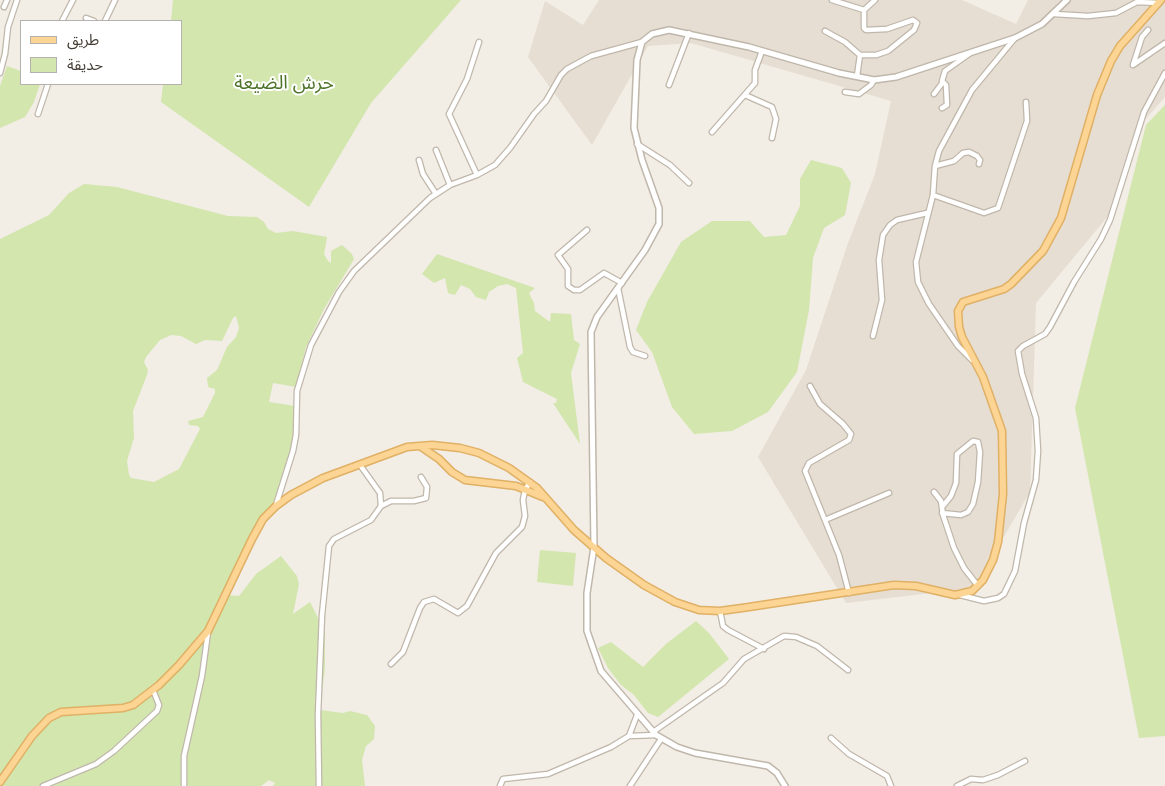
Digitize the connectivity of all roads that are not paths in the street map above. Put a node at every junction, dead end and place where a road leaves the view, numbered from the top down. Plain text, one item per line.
1 (8, 0) edge
2 (17, 0) edge
3 (73, 0) edge
4 (115, 0) edge
5 (832, 0) edge
6 (875, 0) edge
7 (1067, 0) edge
8 (1159, 2) edge
9 (4, 7) dead end
10 (864, 10) junction
11 (1054, 14) junction
12 (86, 18) dead end
13 (63, 20) edge
14 (91, 20) edge
15 (105, 20) edge
16 (1148, 30) dead end
17 (825, 31) dead end
18 (689, 34) junction
19 (1016, 38) junction
20 (479, 42) dead end
21 (642, 42) junction
22 (1165, 43) edge
23 (974, 50) junction
24 (762, 51) junction
25 (860, 56) junction
26 (0, 73) edge
27 (1165, 73) edge
28 (857, 76) junction
29 (874, 80) junction
30 (943, 82) junction
31 (48, 85) edge
32 (669, 85) dead end
33 (845, 92) dead end
34 (934, 94) dead end
35 (745, 95) junction
36 (1026, 102) dead end
37 (942, 108) dead end
38 (38, 114) dead end
39 (712, 132) dead end
40 (772, 138) dead end
41 (637, 144) junction
42 (436, 150) dead end
43 (419, 160) dead end
44 (979, 164) dead end
45 (935, 166) junction
46 (477, 175) junction
47 (689, 183) dead end
48 (450, 185) junction
49 (436, 194) junction
50 (933, 195) junction
51 (927, 213) junction
52 (587, 230) dead end
53 (620, 286) junction
54 (873, 336) dead end
55 (645, 356) dead end
56 (974, 361) junction
57 (810, 386) dead end
58 (420, 446) junction
59 (360, 465) junction
60 (522, 475) junction
61 (420, 477) dead end
62 (530, 482) junction
63 (516, 486) junction
64 (525, 490) junction
65 (934, 492) dead end
66 (889, 493) dead end
67 (543, 497) junction
68 (276, 506) junction
69 (381, 506) junction
70 (942, 506) junction
71 (942, 513) junction
72 (825, 520) junction
73 (594, 547) junction
74 (978, 586) junction
75 (849, 592) junction
76 (960, 595) junction
77 (720, 611) junction
78 (208, 631) junction
79 (764, 649) junction
80 (391, 664) dead end
81 (848, 670) dead end
82 (153, 690) junction
83 (637, 715) junction
84 (654, 733) junction
85 (629, 736) junction
86 (831, 738) dead end
87 (661, 739) junction
88 (1025, 761) dead end
89 (0, 782) edge
90 (43, 786) edge
91 (184, 786) edge
92 (319, 786) edge
93 (500, 786) edge
94 (630, 786) edge
95 (785, 786) edge
96 (891, 786) edge
97 (957, 786) edge

1 - 9 street
2 - 26 street
3 - 13 street
4 - 15 street
5 - 10 street
6 - 10 street
7 - 11 street
8 - 11 street
8 - 56 main road
10 - 25 street
11 - 19 street
12 - 14 street
16 - 22 street
17 - 25 street
18 - 21 street
18 - 24 street
18 - 32 street
19 - 23 street
19 - 45 street
20 - 46 street
21 - 41 street
21 - 46 street
23 - 29 street
23 - 30 street
24 - 28 street
24 - 35 street
25 - 28 street
27 - 76 street
28 - 29 street
29 - 33 street
30 - 34 street
30 - 37 street
31 - 38 street
35 - 39 street
35 - 40 street
36 - 50 street
41 - 47 street
41 - 53 street
42 - 48 street
43 - 49 street
44 - 45 street
45 - 50 street
46 - 48 street
48 - 49 street
49 - 68 street
50 - 51 street
51 - 54 street
51 - 56 street
52 - 53 street
53 - 55 street
53 - 73 street
56 - 74 main road
57 - 72 street
58 - 59 main road
58 - 60 main road
58 - 63 main road
59 - 68 main road
59 - 69 street
60 - 62 main road
60 - 63 main road
61 - 69 street
62 - 64 street
62 - 67 main road
63 - 64 main road
64 - 67 main road
64 - 80 street
65 - 70 street
66 - 72 street
67 - 73 main road
68 - 78 main road
69 - 92 street
70 - 71 street
70 - 71 street
71 - 74 street
72 - 75 street
73 - 77 main road
73 - 83 street
74 - 76 main road
75 - 76 main road
75 - 77 main road
77 - 79 street
78 - 82 main road
78 - 91 street
79 - 81 street
79 - 84 street
82 - 89 main road
82 - 90 street
83 - 84 street
83 - 85 street
84 - 85 street
84 - 87 street
85 - 93 street
86 - 96 street
87 - 94 street
87 - 95 street
88 - 97 street

